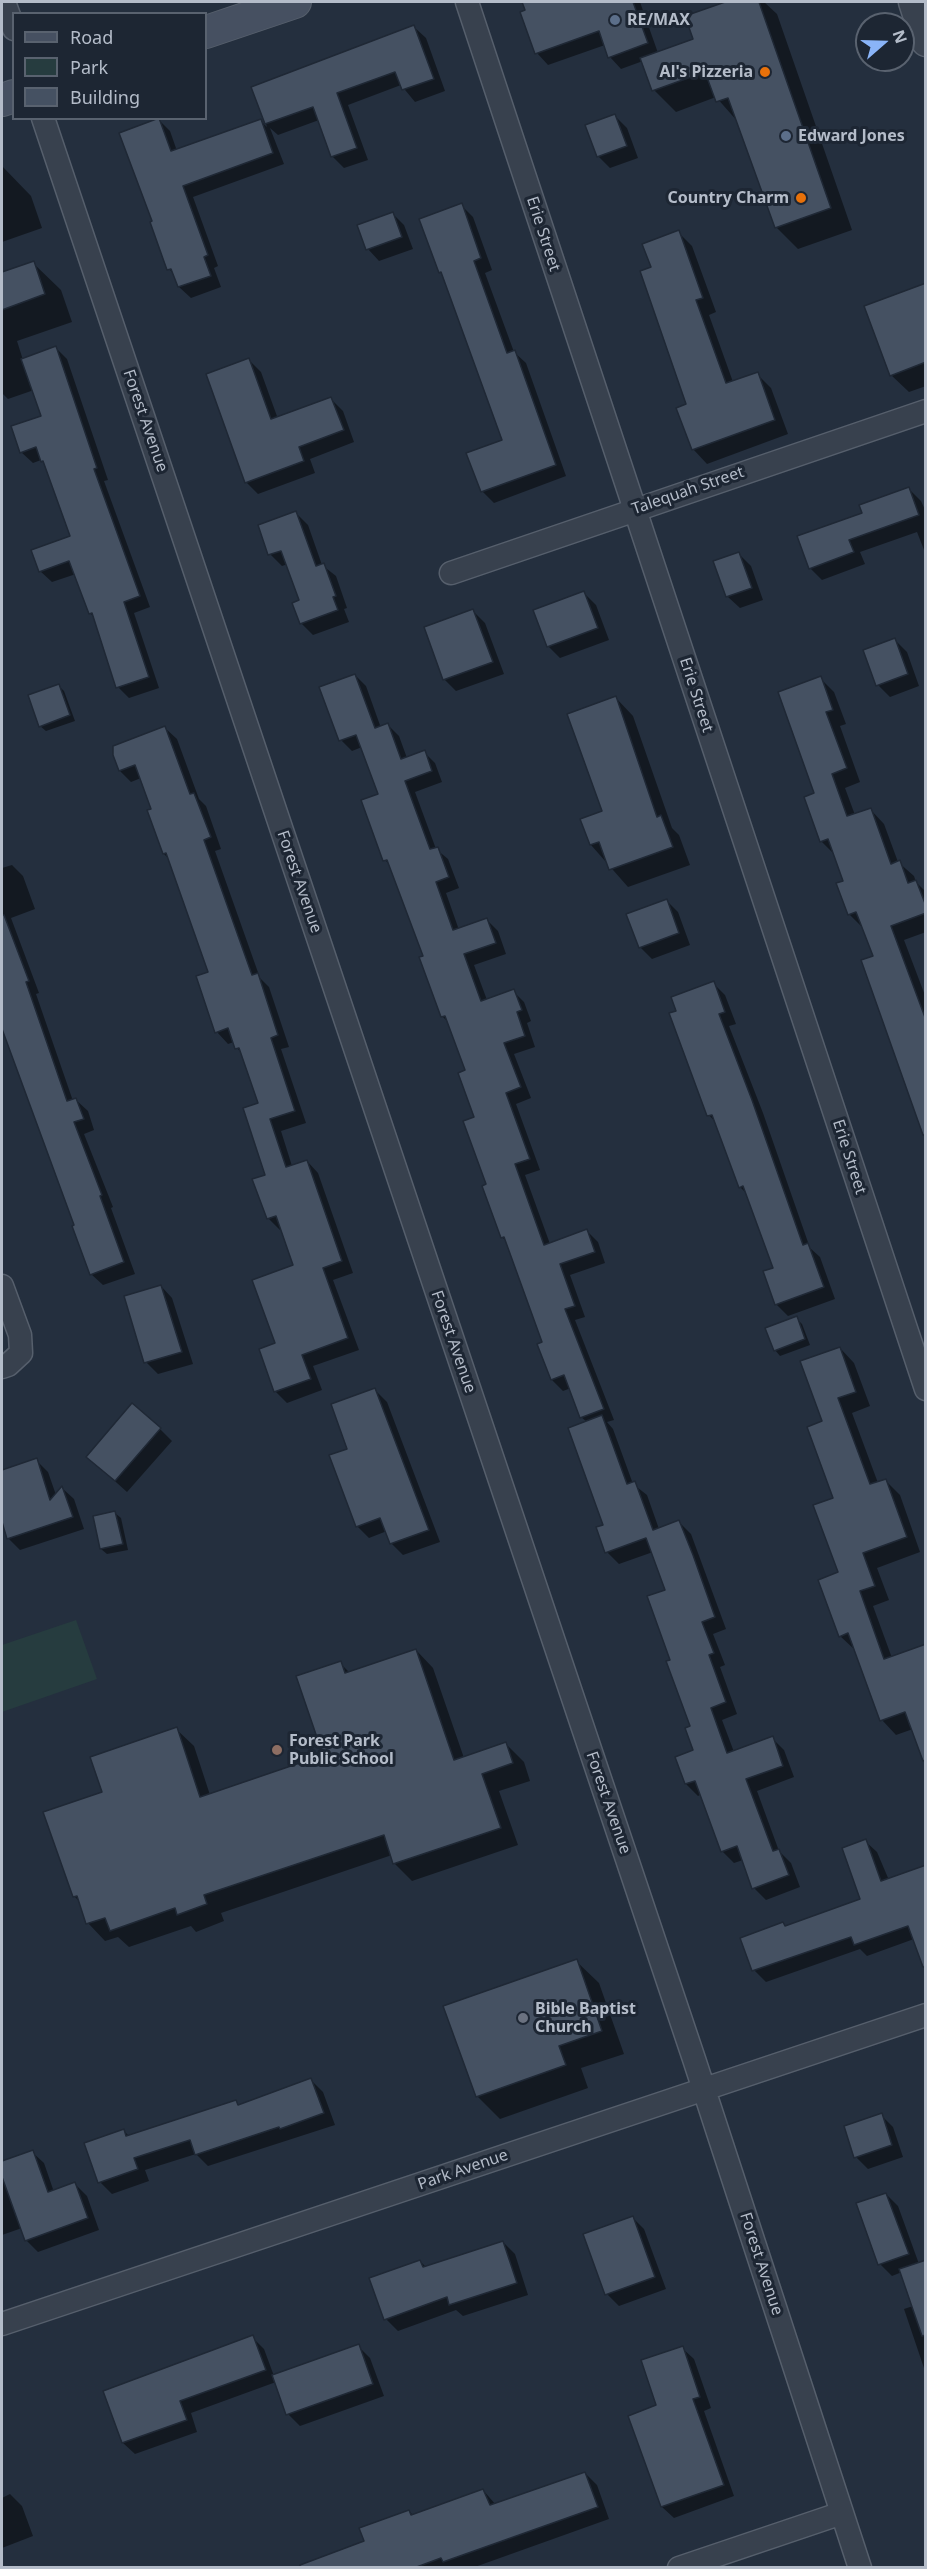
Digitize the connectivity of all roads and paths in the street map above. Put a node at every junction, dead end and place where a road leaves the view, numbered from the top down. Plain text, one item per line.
1 (4, 2) edge
2 (295, 2) edge
3 (467, 2) edge
4 (913, 2) edge
5 (12, 24) edge
6 (207, 32) edge
7 (926, 42) edge
8 (44, 120) edge
9 (926, 411) edge
10 (634, 509) junction
11 (451, 573) dead end
12 (2, 1286) edge
13 (2, 1367) edge
14 (926, 1389) edge
15 (926, 2015) edge
16 (704, 2089) junction
17 (2, 2324) edge
18 (842, 2513) junction
19 (679, 2568) edge
20 (860, 2568) edge

1 - 5 street
2 - 6 main road
3 - 10 street, Erie Street
4 - 7 street
8 - 16 street, Forest Avenue
9 - 10 street, Talequah Street
10 - 11 street, Talequah Street
10 - 14 street, Erie Street
12 - 13 street
15 - 16 street, Park Avenue
16 - 17 street, Park Avenue
16 - 18 street, Forest Avenue
18 - 19 street
18 - 20 street, Forest Avenue

